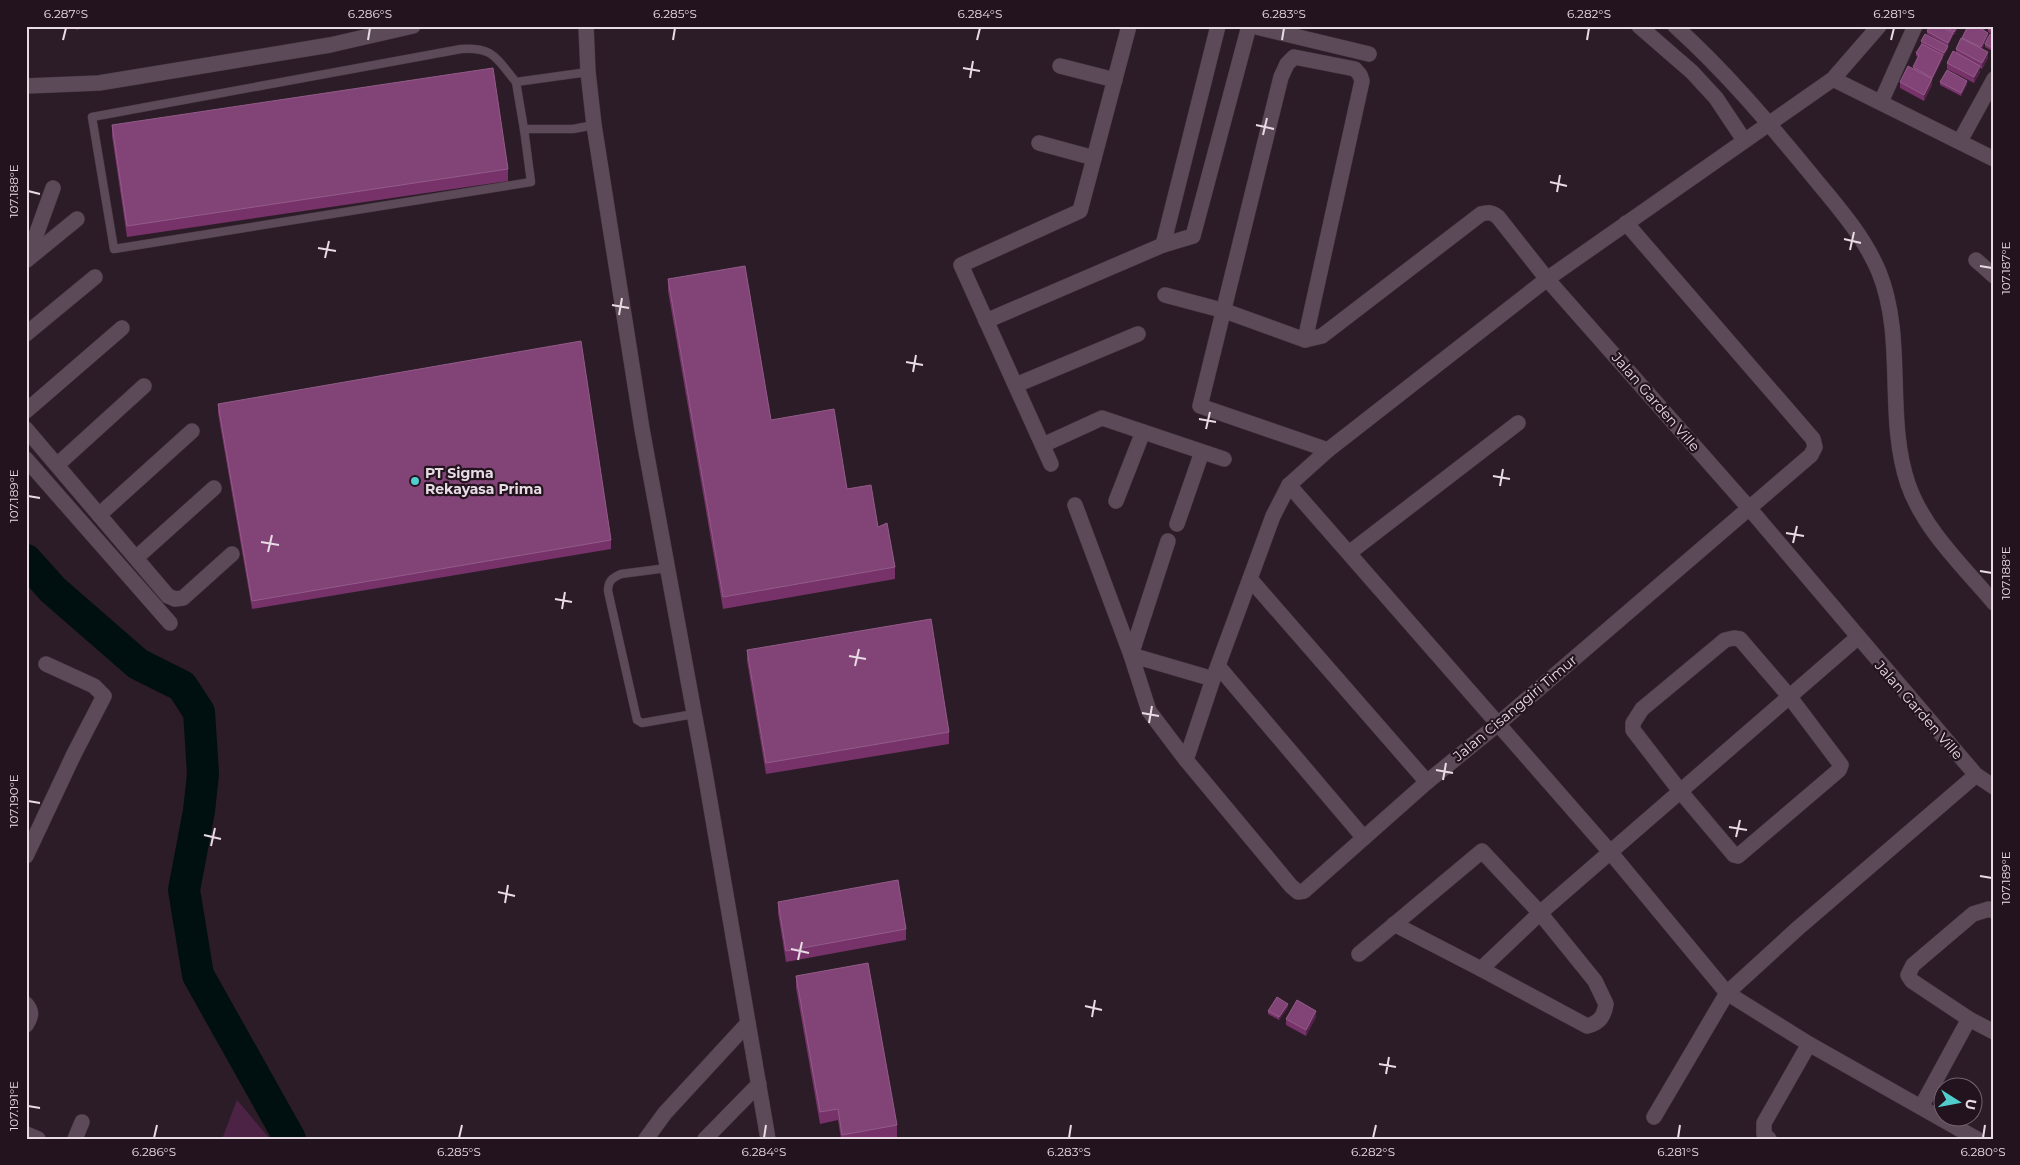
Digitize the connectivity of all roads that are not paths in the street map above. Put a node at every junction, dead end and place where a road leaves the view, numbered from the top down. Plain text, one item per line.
1 (413, 26) edge
2 (586, 26) edge
3 (1129, 26) edge
4 (1218, 26) edge
5 (1250, 26) edge
6 (1639, 26) edge
7 (1675, 26) edge
8 (1879, 26) edge
9 (1915, 26) edge
10 (1369, 54) dead end
11 (1060, 66) dead end
12 (588, 72) junction
13 (1994, 78) edge
14 (1833, 79) junction
15 (1115, 80) junction
16 (516, 82) junction
17 (26, 86) edge
18 (1881, 102) junction
19 (1768, 122) junction
20 (594, 125) junction
21 (524, 128) junction
22 (1744, 140) junction
23 (1960, 141) junction
24 (1039, 143) dead end
25 (1094, 158) junction
26 (1994, 159) edge
27 (52, 188) dead end
28 (77, 219) dead end
29 (1626, 223) junction
30 (1163, 245) junction
31 (27, 260) edge
32 (1976, 260) dead end
33 (1994, 276) edge
34 (95, 277) dead end
35 (1547, 279) junction
36 (1165, 295) dead end
37 (1225, 311) junction
38 (986, 321) junction
39 (122, 328) dead end
40 (26, 334) edge
41 (1138, 334) dead end
42 (1306, 340) junction
43 (1016, 385) junction
44 (144, 386) dead end
45 (26, 411) edge
46 (1518, 423) dead end
47 (26, 429) edge
48 (192, 430) dead end
49 (1143, 432) junction
50 (1042, 445) junction
51 (1328, 450) junction
52 (1202, 452) junction
53 (26, 459) edge
54 (1224, 459) dead end
55 (1051, 464) dead end
56 (57, 465) junction
57 (1290, 485) junction
58 (214, 488) dead end
59 (1116, 501) dead end
60 (1075, 505) dead end
61 (1749, 508) junction
62 (99, 515) junction
63 (1177, 524) dead end
64 (1168, 542) dead end
65 (1349, 553) junction
66 (232, 554) dead end
67 (136, 558) junction
68 (667, 568) junction
69 (1250, 579) junction
70 (1994, 603) edge
71 (170, 623) dead end
72 (1858, 638) junction
73 (1131, 655) junction
74 (46, 664) dead end
75 (1216, 673) junction
76 (1789, 696) junction
77 (694, 714) junction
78 (1498, 724) junction
79 (1186, 760) junction
80 (1976, 775) junction
81 (1427, 782) junction
82 (1994, 787) edge
83 (1680, 791) junction
84 (1364, 838) junction
85 (1611, 853) junction
86 (26, 856) edge
87 (1994, 911) edge
88 (1540, 913) junction
89 (1394, 924) junction
90 (1358, 954) dead end
91 (1480, 969) junction
92 (1727, 993) junction
93 (26, 1004) edge
94 (1969, 1019) junction
95 (748, 1023) junction
96 (26, 1025) edge
97 (1994, 1032) edge
98 (1810, 1044) junction
99 (759, 1084) junction
100 (1921, 1107) junction
101 (1654, 1117) dead end
102 (82, 1122) dead end
103 (26, 1134) edge
104 (38, 1139) edge
105 (75, 1139) edge
106 (646, 1139) edge
107 (704, 1139) edge
108 (768, 1139) edge
109 (1769, 1139) edge
110 (1977, 1139) edge

1 - 17 street
2 - 12 street
3 - 15 street
4 - 30 street
5 - 10 street
5 - 30 street
6 - 22 street
7 - 19 street
8 - 14 street
9 - 18 street
11 - 15 street
12 - 16 lane
12 - 20 street
13 - 23 street
14 - 18 street
14 - 19 street
15 - 25 street
16 - 21 lane
16 - 21 lane
18 - 23 street
19 - 22 street
19 - 70 street
20 - 21 lane
20 - 68 street
22 - 29 street
23 - 26 street
24 - 25 street
25 - 38 street
27 - 31 street
28 - 31 street
29 - 35 street
29 - 61 street, Jalan Cisanggiri Timur
30 - 38 street
32 - 33 street
34 - 40 street
35 - 42 street, Jalan Garden Ville
35 - 51 street
35 - 61 street, Jalan Garden Ville
36 - 37 street
37 - 42 street
37 - 42 street
37 - 51 street
38 - 43 street
39 - 45 street
41 - 43 street
43 - 50 street
44 - 56 street
46 - 65 street
47 - 56 street
48 - 62 street
49 - 50 street
49 - 52 street
49 - 59 street
50 - 55 street
51 - 57 street
52 - 54 street
52 - 63 street
53 - 71 street
56 - 62 street
57 - 65 street
57 - 69 street
58 - 67 street
60 - 73 street
61 - 72 street, Jalan Garden Ville
61 - 78 street, Jalan Cisanggiri Timur
62 - 67 street
64 - 73 street
65 - 78 street
66 - 67 street
68 - 77 street
68 - 77 lane
69 - 75 street
69 - 81 street
72 - 76 street
72 - 80 street, Jalan Garden Ville
73 - 75 street
73 - 79 street
74 - 86 street
75 - 79 street
75 - 84 street
76 - 83 street
76 - 83 street
76 - 83 street
77 - 95 street
78 - 81 street, Jalan Cisanggiri Timur
78 - 85 street
79 - 84 street, Jalan Cisanggiri Timur
80 - 82 street, Jalan Garden Ville
80 - 92 street
81 - 84 street, Jalan Cisanggiri Timur
83 - 85 street
85 - 88 street
85 - 92 street
87 - 94 street
88 - 89 street
88 - 91 street
88 - 91 street
89 - 90 street
89 - 91 street
92 - 98 street
92 - 101 street
93 - 96 street
94 - 97 street
94 - 100 street
95 - 99 street
95 - 106 street
98 - 100 street
98 - 109 street
99 - 107 street
99 - 108 street
100 - 110 street
102 - 105 street
103 - 104 street

